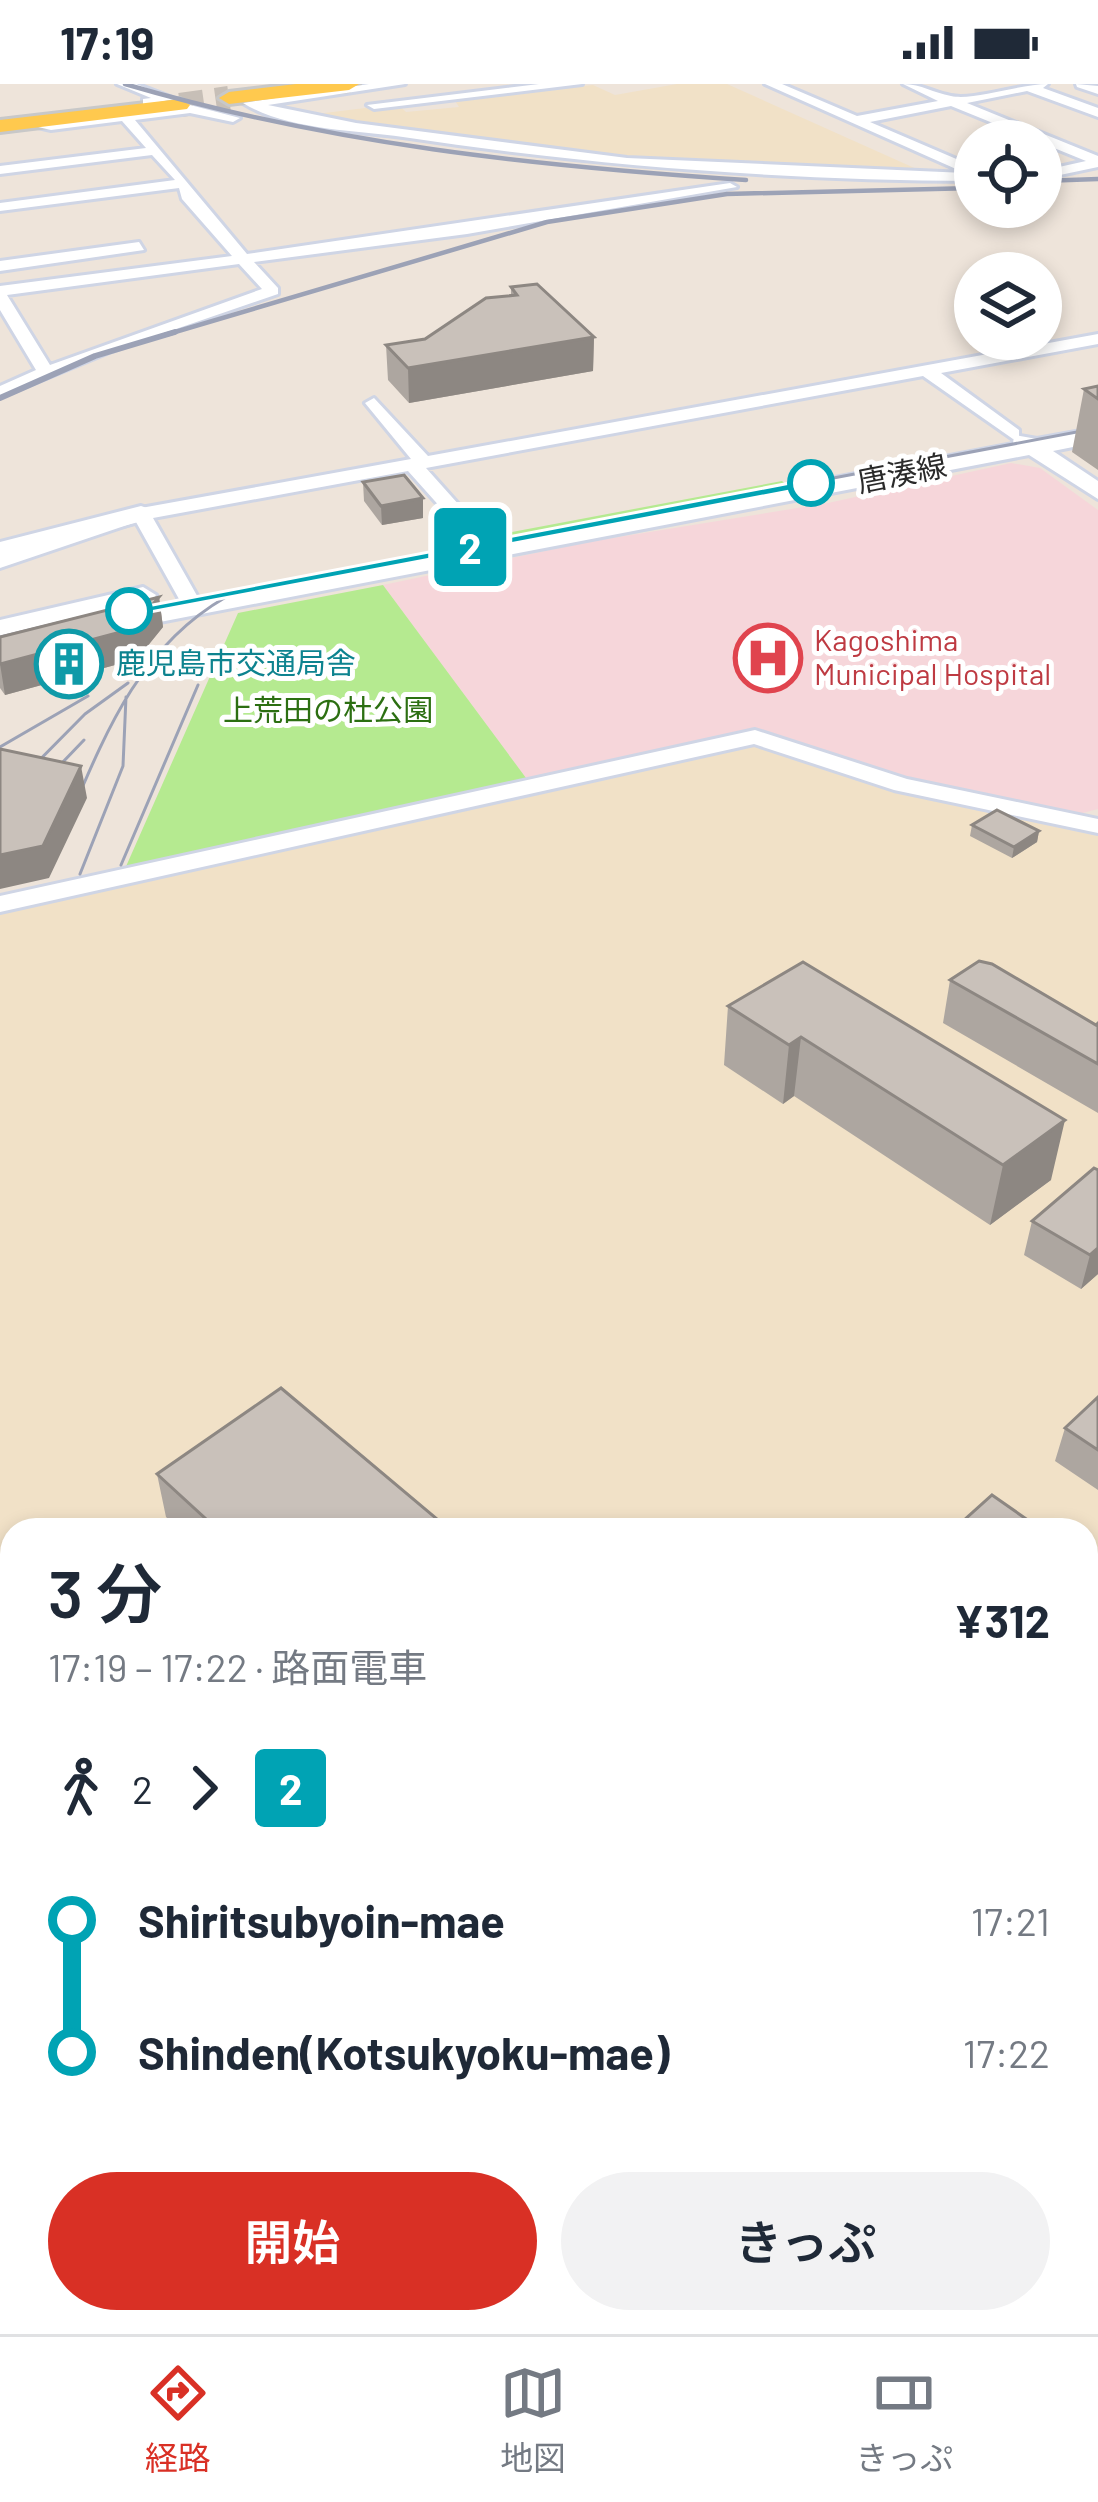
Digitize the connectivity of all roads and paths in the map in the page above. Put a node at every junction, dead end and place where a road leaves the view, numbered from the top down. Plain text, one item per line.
1 (123, 84) edge
2 (302, 84) edge
3 (349, 84) edge
4 (399, 84) edge
5 (576, 84) edge
6 (771, 84) edge
7 (910, 84) edge
8 (1082, 84) edge
9 (1031, 85) edge
10 (814, 88) dead end
11 (1098, 90) edge
12 (791, 92) junction
13 (206, 94) tunnel mouth
14 (229, 98) tunnel mouth
15 (953, 101) junction
16 (181, 105) tunnel mouth
17 (290, 113) junction
18 (1098, 114) edge
19 (856, 120) junction
20 (998, 120) edge
21 (35, 122) junction
22 (1062, 122) edge
23 (130, 123) junction
24 (0, 126) edge
25 (824, 127) dead end
26 (1062, 147) edge
27 (155, 151) junction
28 (1098, 162) edge
29 (954, 165) edge
30 (0, 170) edge
31 (1062, 171) edge
32 (954, 175) edge
33 (1098, 175) edge
34 (1062, 176) edge
35 (185, 183) junction
36 (730, 187) dead end
37 (0, 207) edge
38 (140, 247) dead end
39 (239, 258) junction
40 (0, 266) edge
41 (0, 293) edge
42 (1098, 339) edge
43 (927, 371) junction
44 (46, 373) junction
45 (0, 392) edge
46 (374, 403) dead end
47 (1098, 417) edge
48 (1013, 434) junction
49 (1098, 436) edge
50 (1036, 448) junction
51 (415, 467) junction
52 (1098, 492) edge
53 (141, 514) junction
54 (475, 534) junction
55 (0, 550) edge
56 (0, 562) edge
57 (186, 598) junction
58 (0, 628) edge
59 (0, 653) edge
60 (1092, 821) edge
61 (0, 904) edge

1 - 21 street
2 - 13 street
3 - 14 main road
4 - 17 street
5 - 17 street
6 - 12 street
7 - 15 street
8 - 11 street
9 - 15 street
9 - 18 street
10 - 12 street
12 - 19 street
15 - 19 street
15 - 20 street
16 - 21 main road
17 - 32 street
18 - 22 street
19 - 25 street
19 - 29 street
21 - 23 street
21 - 24 main road
23 - 23 street
23 - 27 street
26 - 28 street
27 - 30 street
27 - 35 street
28 - 31 street
33 - 34 street
35 - 37 street
35 - 39 street
36 - 39 street
38 - 40 street
39 - 41 street
39 - 44 street
41 - 44 street
42 - 43 street
43 - 48 street
43 - 51 street
44 - 45 street
46 - 51 street
47 - 48 street, 唐湊線
48 - 50 street
48 - 54 street, 唐湊線
49 - 50 street, 唐湊線
50 - 52 street
50 - 57 street, 唐湊線
51 - 53 street
51 - 54 street
53 - 55 street
53 - 56 street
53 - 57 street
54 - 57 street, 唐湊線
57 - 58 street, 唐湊線
57 - 59 street, 唐湊線
60 - 61 street

